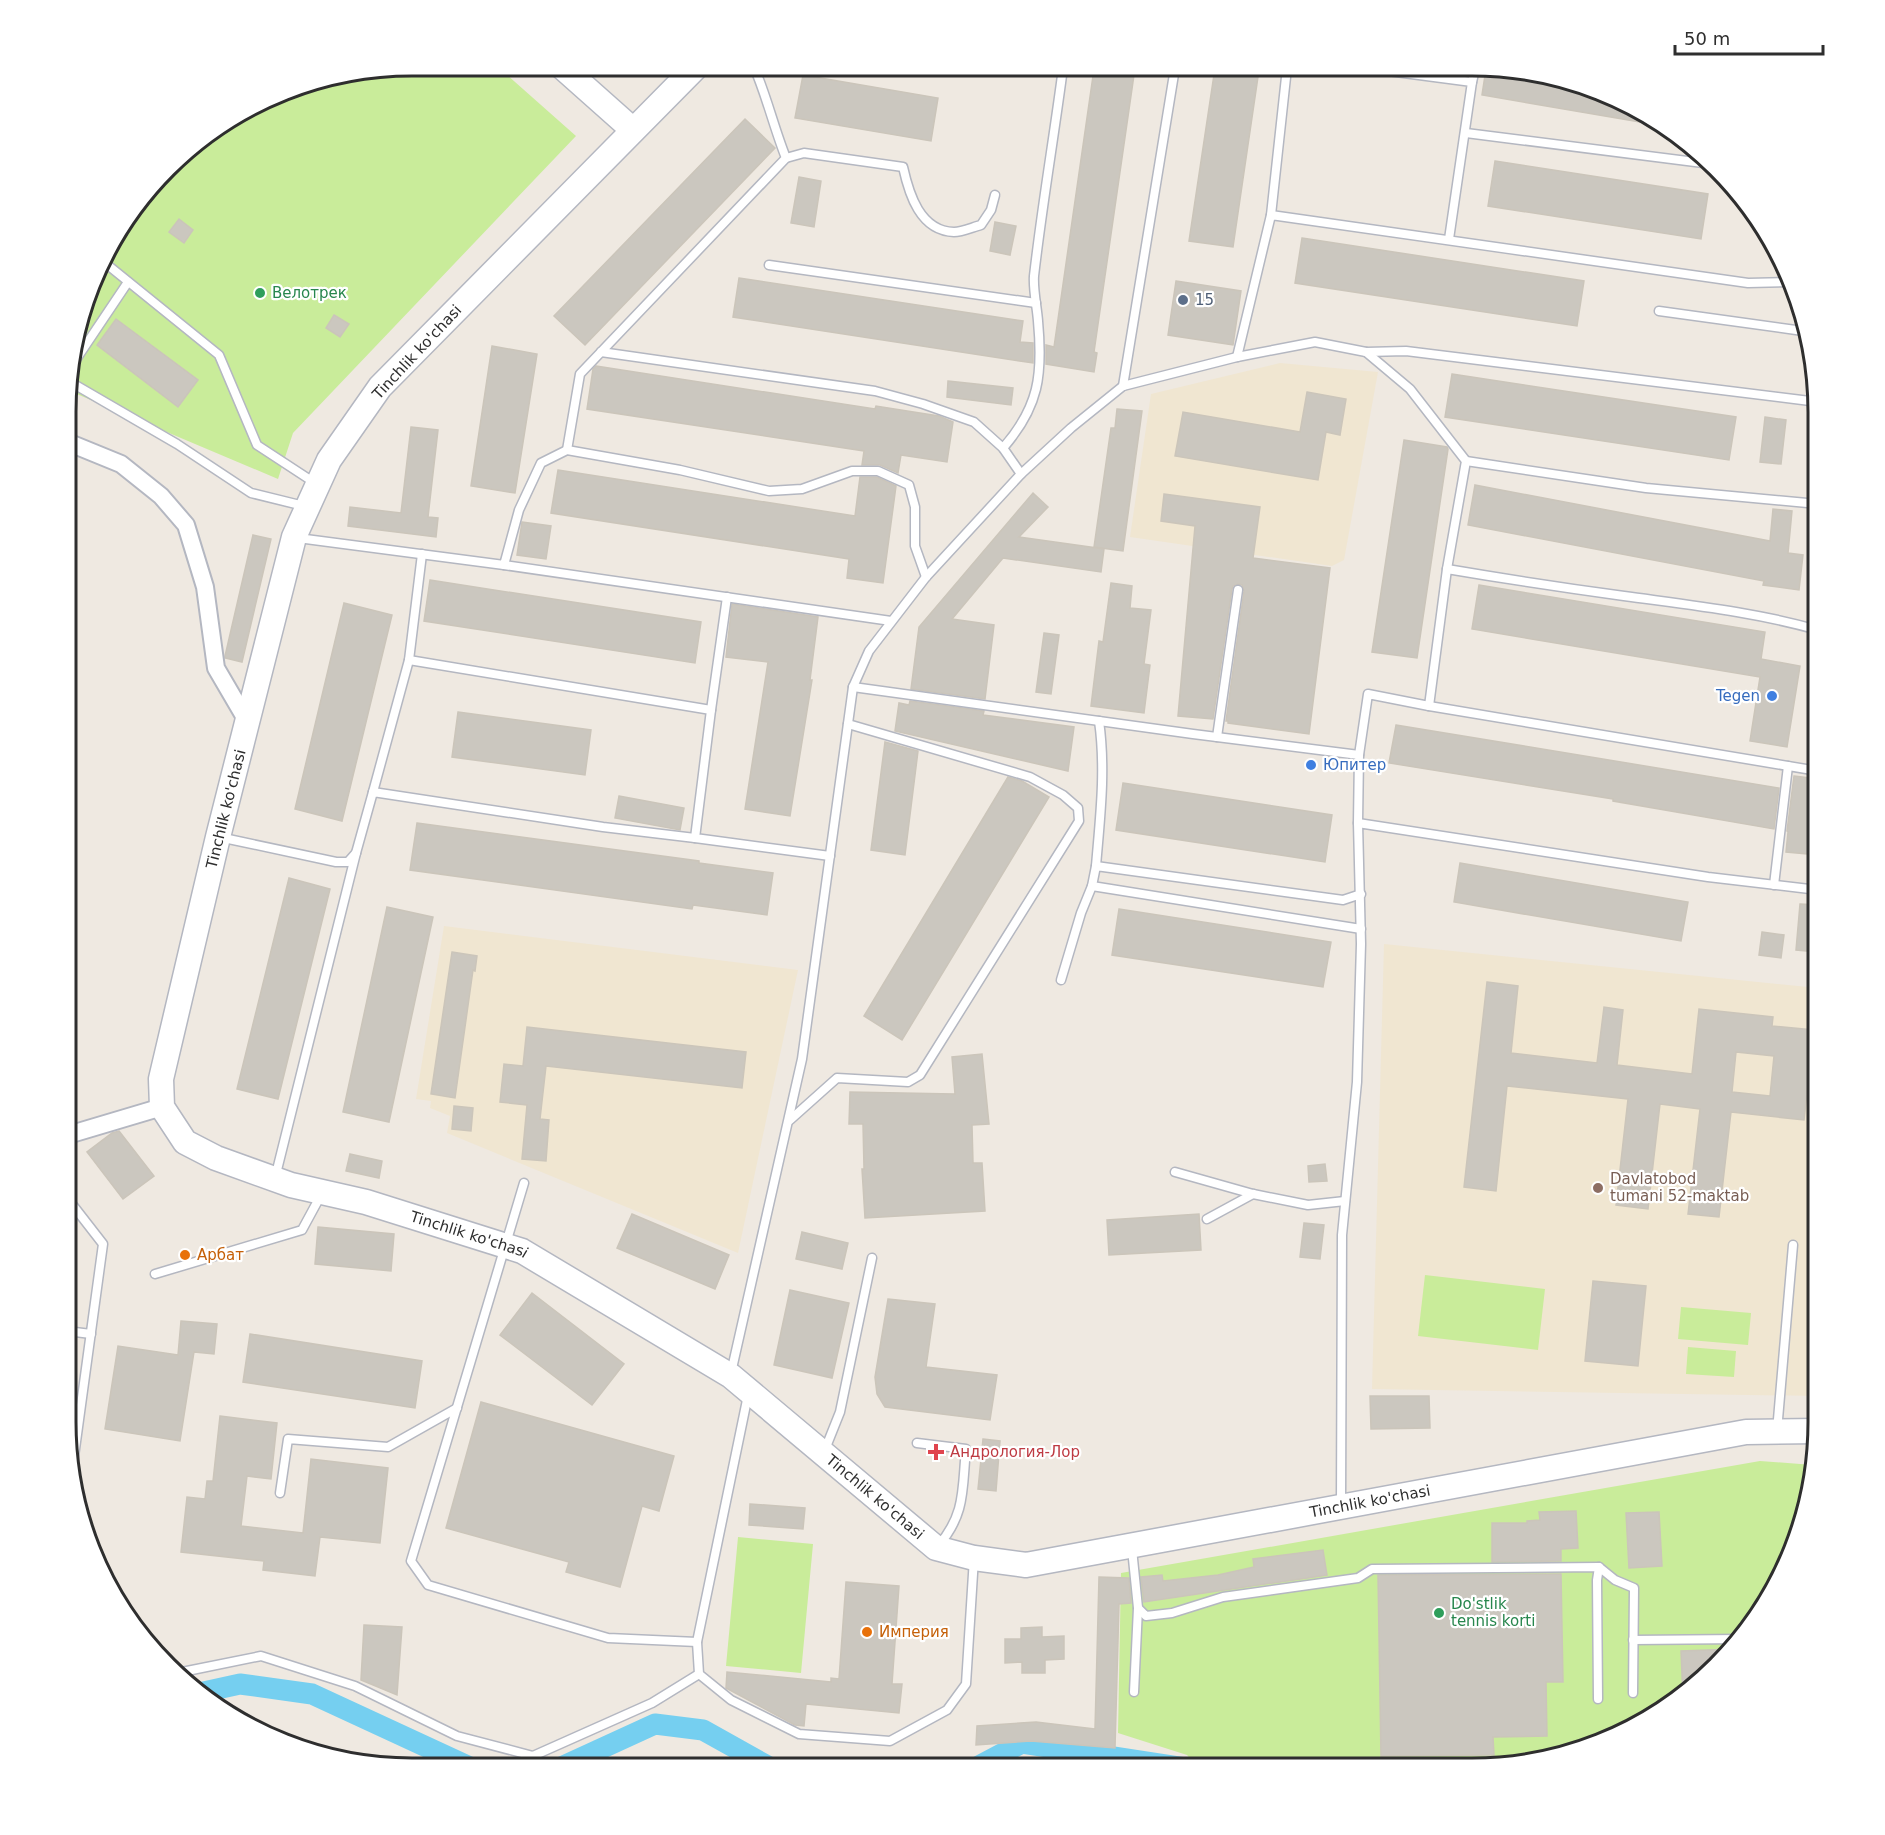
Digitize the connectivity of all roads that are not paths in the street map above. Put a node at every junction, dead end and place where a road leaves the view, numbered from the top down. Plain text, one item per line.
1 (572, 76) edge
2 (684, 76) edge
3 (758, 76) edge
4 (1063, 76) edge
5 (1174, 76) edge
6 (1286, 76) edge
7 (1427, 76) edge
8 (1474, 76) edge
9 (1473, 82) junction
10 (633, 130) junction
11 (1466, 133) junction
12 (786, 158) junction
13 (1696, 162) edge
14 (995, 195) dead end
15 (1271, 215) junction
16 (1449, 239) junction
17 (769, 265) dead end
18 (110, 267) edge
19 (128, 282) junction
20 (1782, 282) edge
21 (1036, 303) junction
22 (1659, 311) dead end
23 (1798, 330) edge
24 (83, 348) edge
25 (601, 352) junction
26 (1366, 352) junction
27 (1237, 357) junction
28 (77, 386) edge
29 (1123, 386) junction
30 (1808, 401) edge
31 (76, 446) edge
32 (1003, 448) junction
33 (567, 450) junction
34 (1466, 461) junction
35 (1022, 474) junction
36 (318, 485) junction
37 (1808, 503) edge
38 (308, 507) junction
39 (294, 537) junction
40 (422, 554) junction
41 (504, 565) junction
42 (1448, 569) junction
43 (926, 577) junction
44 (1238, 590) dead end
45 (728, 597) junction
46 (891, 621) junction
47 (1808, 627) edge
48 (409, 660) junction
49 (853, 687) junction
50 (1429, 706) junction
51 (711, 710) junction
52 (247, 721) junction
53 (1099, 721) junction
54 (848, 724) junction
55 (1217, 737) junction
56 (1359, 755) junction
57 (1788, 766) junction
58 (1808, 769) edge
59 (373, 792) junction
60 (1358, 823) junction
61 (218, 837) junction
62 (695, 838) junction
63 (356, 853) junction
64 (830, 856) junction
65 (1096, 866) junction
66 (1774, 885) junction
67 (1092, 886) junction
68 (1808, 889) edge
69 (1361, 894) junction
70 (1361, 929) junction
71 (1061, 980) dead end
72 (162, 1107) junction
73 (789, 1120) junction
74 (76, 1133) edge
75 (1175, 1172) dead end
76 (275, 1179) junction
77 (524, 1183) dead end
78 (322, 1192) junction
79 (1254, 1194) junction
80 (1346, 1201) junction
81 (76, 1209) edge
82 (1207, 1219) dead end
83 (1793, 1245) dead end
84 (507, 1246) junction
85 (873, 1258) dead end
86 (155, 1274) dead end
87 (76, 1332) edge
88 (91, 1334) junction
89 (740, 1384) junction
90 (457, 1408) junction
91 (1777, 1431) junction
92 (1808, 1431) edge
93 (77, 1437) edge
94 (917, 1443) dead end
95 (823, 1454) junction
96 (280, 1493) dead end
97 (1341, 1506) junction
98 (1132, 1545) junction
99 (936, 1548) junction
100 (974, 1558) junction
101 (1599, 1567) junction
102 (1137, 1608) junction
103 (1729, 1639) edge
104 (1633, 1640) junction
105 (697, 1642) junction
106 (186, 1670) edge
107 (699, 1674) junction
108 (1134, 1692) dead end
109 (1633, 1693) dead end
110 (1598, 1699) dead end

1 - 10 street
2 - 10 street, Tinchlik ko'chasi
3 - 12 lane
4 - 21 lane
5 - 29 lane
6 - 15 lane
7 - 9 lane
8 - 9 lane
9 - 11 lane
10 - 36 street, Tinchlik ko'chasi
11 - 13 lane
11 - 16 lane
12 - 14 lane
12 - 25 lane
15 - 16 lane
15 - 27 lane
16 - 20 lane
17 - 21 lane
18 - 19 lane
19 - 24 lane
19 - 36 lane
21 - 32 lane
22 - 23 lane
25 - 32 lane
25 - 33 lane
26 - 27 lane
26 - 30 lane
26 - 34 lane
27 - 29 lane
28 - 38 lane
29 - 35 lane
31 - 52 street
32 - 35 lane
33 - 41 lane
33 - 43 lane
34 - 37 lane
34 - 42 lane
35 - 43 lane
36 - 38 street, Tinchlik ko'chasi
38 - 39 street, Tinchlik ko'chasi
39 - 40 lane
39 - 52 street, Tinchlik ko'chasi
40 - 41 lane
40 - 48 lane
41 - 45 lane
42 - 47 lane
42 - 50 lane
43 - 46 lane
44 - 55 lane
45 - 46 lane
45 - 51 lane
46 - 49 lane
48 - 51 lane
48 - 59 lane
49 - 53 lane
49 - 54 lane
50 - 56 lane
50 - 57 lane
51 - 62 lane
52 - 61 street, Tinchlik ko'chasi
53 - 55 lane
53 - 65 lane
54 - 64 lane
54 - 73 lane
55 - 56 lane
56 - 60 lane
57 - 58 lane
57 - 66 lane
59 - 62 lane
59 - 63 lane
60 - 66 lane
60 - 69 lane
61 - 63 lane
61 - 72 street, Tinchlik ko'chasi
62 - 64 lane
63 - 76 lane
64 - 73 lane
65 - 67 lane
65 - 69 lane
66 - 68 lane
67 - 70 lane
67 - 71 lane
69 - 70 lane
70 - 80 lane
72 - 74 street
72 - 76 street, Tinchlik ko'chasi
73 - 89 lane
75 - 79 lane
76 - 78 street, Tinchlik ko'chasi
77 - 84 lane
78 - 84 street, Tinchlik ko'chasi
78 - 86 lane
79 - 80 lane
79 - 82 lane
80 - 97 lane
81 - 88 lane
83 - 91 lane
84 - 89 street, Tinchlik ko'chasi
84 - 90 lane
85 - 95 lane
87 - 88 lane
88 - 93 lane
89 - 95 street, Tinchlik ko'chasi
89 - 105 lane
90 - 96 lane
90 - 105 lane
91 - 92 street, Tinchlik ko'chasi
91 - 97 street, Tinchlik ko'chasi
94 - 99 lane
95 - 99 street, Tinchlik ko'chasi
97 - 98 street, Tinchlik ko'chasi
98 - 100 street, Tinchlik ko'chasi
98 - 102 lane
99 - 100 street, Tinchlik ko'chasi
100 - 107 lane
101 - 102 lane
101 - 104 lane
101 - 110 lane
102 - 108 lane
103 - 104 lane
104 - 109 lane
105 - 107 lane
106 - 107 lane

